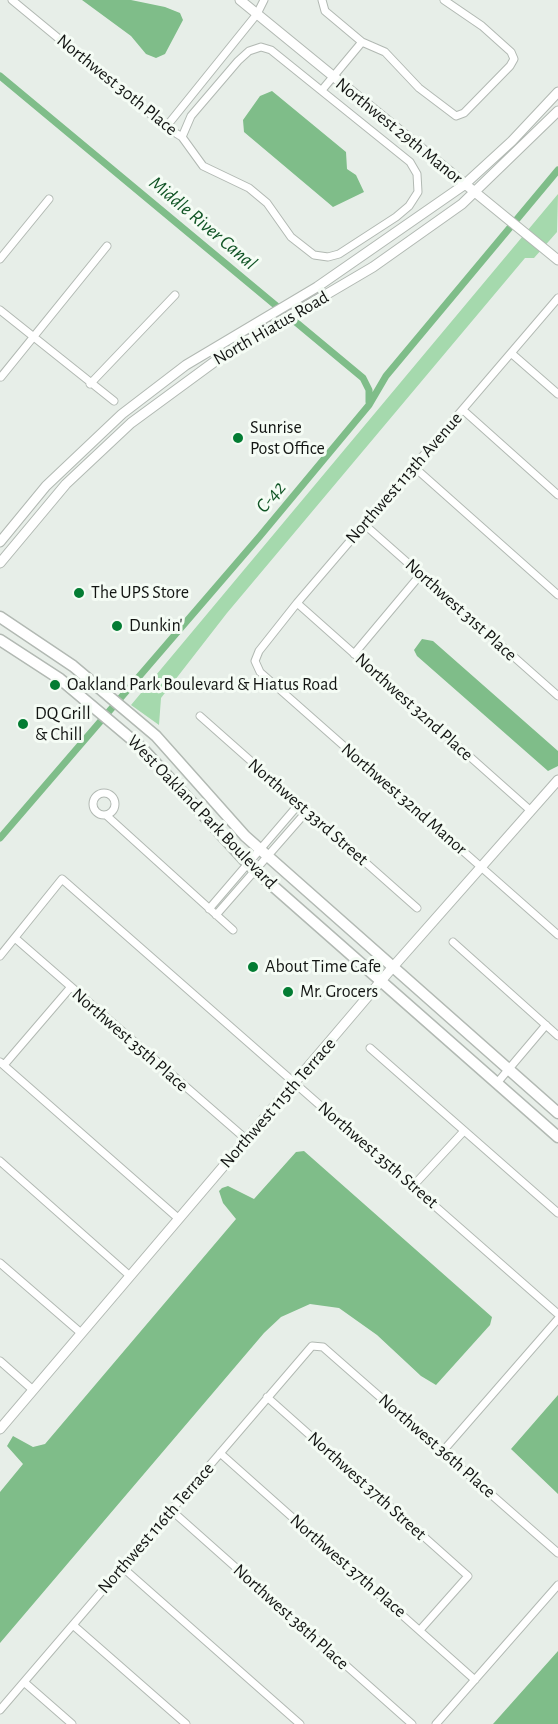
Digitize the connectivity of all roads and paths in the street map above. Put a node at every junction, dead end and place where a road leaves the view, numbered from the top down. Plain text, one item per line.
1 (12, 0) edge
2 (240, 0) edge
3 (264, 0) edge
4 (444, 0) edge
5 (322, 1) edge
6 (257, 14) junction
7 (362, 42) junction
8 (333, 76) junction
9 (322, 90) junction
10 (558, 92) edge
11 (558, 111) edge
12 (166, 127) junction
13 (182, 137) junction
14 (464, 185) junction
15 (476, 192) junction
16 (49, 199) dead end
17 (107, 246) dead end
18 (328, 257) joint
19 (0, 259) edge
20 (558, 260) edge
21 (175, 295) dead end
22 (558, 298) edge
23 (0, 310) edge
24 (33, 338) junction
25 (511, 353) junction
26 (1, 376) edge
27 (90, 384) junction
28 (558, 394) edge
29 (114, 401) dead end
30 (463, 410) junction
31 (414, 467) junction
32 (558, 495) edge
33 (365, 525) junction
34 (0, 542) edge
35 (0, 563) edge
36 (421, 574) junction
37 (558, 595) edge
38 (297, 603) junction
39 (0, 617) edge
40 (0, 640) edge
41 (354, 654) junction
42 (255, 661) joint
43 (558, 696) edge
44 (200, 716) dead end
45 (558, 780) edge
46 (299, 804) junction
47 (531, 811) junction
48 (307, 812) junction
49 (106, 815) dead end
50 (264, 854) junction
51 (252, 867) junction
52 (481, 867) junction
53 (417, 908) dead end
54 (209, 909) junction
55 (216, 915) junction
56 (233, 930) dead end
57 (558, 934) edge
58 (15, 938) junction
59 (453, 942) dead end
60 (0, 956) edge
61 (393, 968) junction
62 (381, 981) junction
63 (70, 988) junction
64 (546, 1025) junction
65 (558, 1036) edge
66 (369, 1048) dead end
67 (2, 1063) edge
68 (509, 1070) junction
69 (296, 1082) junction
70 (497, 1083) junction
71 (558, 1113) edge
72 (464, 1131) junction
73 (558, 1137) edge
74 (247, 1140) junction
75 (0, 1161) edge
76 (413, 1186) junction
77 (558, 1213) edge
78 (179, 1219) junction
79 (0, 1263) edge
80 (130, 1276) junction
81 (558, 1314) edge
82 (558, 1319) edge
83 (81, 1332) junction
84 (312, 1346) joint
85 (0, 1361) edge
86 (33, 1390) junction
87 (267, 1397) junction
88 (0, 1429) edge
89 (442, 1451) junction
90 (220, 1453) junction
91 (171, 1510) junction
92 (558, 1553) edge
93 (122, 1567) junction
94 (558, 1585) edge
95 (73, 1625) junction
96 (420, 1630) junction
97 (476, 1680) junction
98 (24, 1682) junction
99 (0, 1710) edge
100 (72, 1724) edge
101 (186, 1724) edge
102 (300, 1724) edge
103 (412, 1724) edge
104 (436, 1724) edge

1 - 12 street, Northwest 30th Place
2 - 6 main road, Northwest 29th Manor
3 - 6 street
4 - 7 street
5 - 7 street
6 - 8 main road, Northwest 29th Manor
6 - 12 street
7 - 8 street
8 - 9 street
8 - 14 main road, Northwest 29th Manor
9 - 13 street, Northwest 29th Manor
9 - 18 street, Northwest 29th Manor
10 - 14 main road, North Hiatus Road
11 - 15 main road, North Hiatus Road
12 - 13 street, Northwest 30th Place
13 - 18 street, Northwest 30th Place
14 - 15 main road, Northwest 29th Manor
14 - 34 main road, North Hiatus Road
15 - 20 main road, Northwest 29th Manor
15 - 35 main road, North Hiatus Road
16 - 19 street
17 - 24 street
21 - 27 street
22 - 25 street, Northwest 113th Avenue
23 - 24 street
24 - 26 street
24 - 27 street
25 - 28 street
25 - 30 street, Northwest 113th Avenue
27 - 29 street
30 - 31 street, Northwest 113th Avenue
30 - 32 street
31 - 33 street, Northwest 113th Avenue
31 - 37 street
33 - 36 street, Northwest 31st Place
33 - 38 street, Northwest 113th Avenue
36 - 41 street
36 - 43 street, Northwest 31st Place
38 - 41 street, Northwest 32nd Place
38 - 42 street, Northwest 113th Avenue
39 - 50 main road, West Oakland Park Boulevard
40 - 51 main road, West Oakland Park Boulevard
41 - 47 street, Northwest 32nd Place
42 - 52 street, Northwest 32nd Manor
44 - 46 street, Northwest 33rd Street
45 - 47 main road, Northwest 115th Terrace
46 - 48 street, Northwest 33rd Street
46 - 50 street
47 - 52 main road, Northwest 115th Terrace
48 - 50 street
48 - 53 street, Northwest 33rd Street
49 - 54 street
50 - 51 street
50 - 61 main road, West Oakland Park Boulevard
51 - 54 street
51 - 55 street
51 - 62 main road, West Oakland Park Boulevard
52 - 57 street, Northwest 32nd Manor
52 - 61 main road, Northwest 115th Terrace
54 - 55 street
55 - 56 street
58 - 60 street
58 - 63 street, Northwest 35th Place
58 - 69 street, Northwest 35th Street
59 - 64 street
61 - 62 main road, Northwest 115th Terrace
61 - 68 main road, West Oakland Park Boulevard
62 - 69 main road, Northwest 115th Terrace
62 - 70 main road, West Oakland Park Boulevard
63 - 67 street
63 - 74 street, Northwest 35th Place
64 - 65 street
64 - 68 street
66 - 72 street
67 - 78 street
68 - 70 street
68 - 71 main road, West Oakland Park Boulevard
69 - 74 main road, Northwest 115th Terrace
69 - 76 street, Northwest 35th Street
70 - 73 main road, West Oakland Park Boulevard
72 - 76 street
72 - 77 street
74 - 78 main road, Northwest 115th Terrace
75 - 80 street
76 - 81 street, Northwest 35th Street
78 - 80 main road, Northwest 115th Terrace
79 - 83 street
80 - 83 main road, Northwest 115th Terrace
82 - 89 street
83 - 86 main road, Northwest 115th Terrace
84 - 87 street, Northwest 116th Terrace
84 - 89 street, Northwest 36th Place
85 - 86 street
86 - 88 main road, Northwest 115th Terrace
87 - 90 street, Northwest 116th Terrace
87 - 96 street, Northwest 37th Street
89 - 92 street, Northwest 36th Place
90 - 91 street, Northwest 116th Terrace
90 - 96 street, Northwest 37th Place
91 - 93 street, Northwest 116th Terrace
91 - 103 street, Northwest 38th Place
93 - 95 street, Northwest 116th Terrace
93 - 102 street
94 - 97 street
95 - 98 street, Northwest 116th Terrace
95 - 101 street
96 - 97 street, Northwest 37th Place
97 - 104 street
98 - 99 street, Northwest 116th Terrace
98 - 100 street

